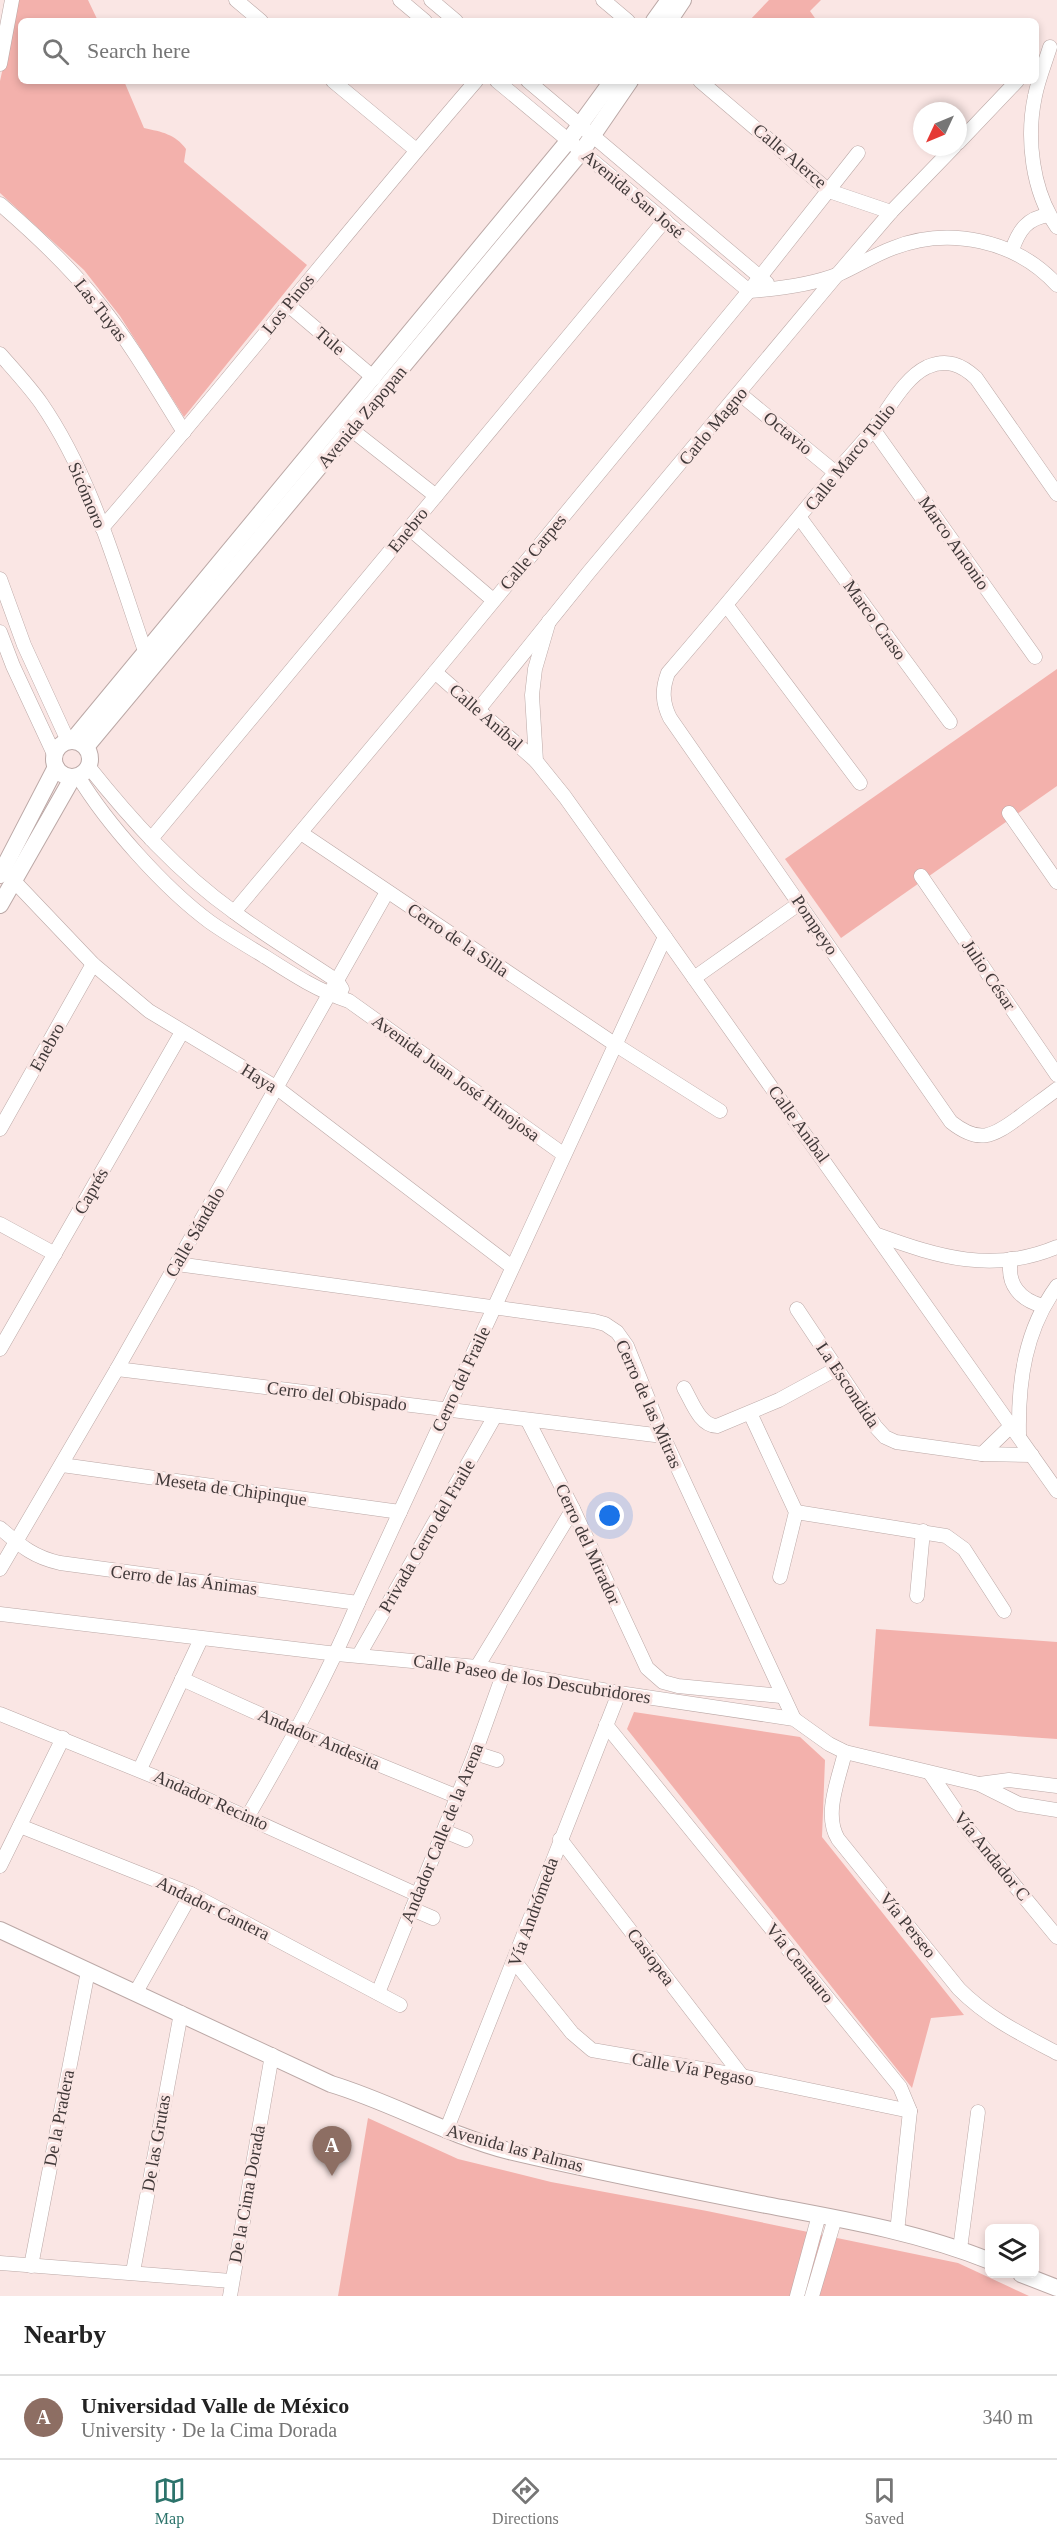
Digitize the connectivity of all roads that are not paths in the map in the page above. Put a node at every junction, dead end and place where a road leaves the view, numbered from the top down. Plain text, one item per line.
1 (12, 0) edge
2 (236, 0) edge
3 (400, 0) edge
4 (432, 0) edge
5 (603, 0) edge
6 (669, 0) edge
7 (683, 0) edge
8 (257, 18) edge
9 (421, 18) edge
10 (453, 18) edge
11 (624, 18) edge
12 (656, 18) edge
13 (671, 18) edge
14 (1054, 44) edge
15 (1039, 59) edge
16 (0, 64) edge
17 (337, 84) edge
18 (473, 84) edge
19 (501, 84) edge
20 (532, 84) edge
21 (610, 84) edge
22 (628, 84) edge
23 (704, 84) edge
24 (1014, 84) edge
25 (1039, 84) edge
26 (1039, 84) edge
27 (581, 126) junction
28 (967, 133) edge
29 (594, 136) junction
30 (576, 146) junction
31 (416, 150) junction
32 (858, 153) dead end
33 (945, 156) edge
34 (829, 191) junction
35 (0, 204) edge
36 (891, 212) junction
37 (1049, 215) junction
38 (664, 220) junction
39 (1057, 227) edge
40 (1012, 250) junction
41 (837, 274) junction
42 (760, 277) junction
43 (1057, 285) edge
44 (774, 290) junction
45 (749, 291) junction
46 (287, 304) junction
47 (0, 354) edge
48 (374, 378) junction
49 (740, 394) junction
50 (873, 429) junction
51 (352, 430) junction
52 (184, 432) junction
53 (836, 473) junction
54 (1057, 494) edge
55 (436, 496) junction
56 (800, 518) junction
57 (102, 528) junction
58 (410, 529) junction
59 (0, 579) edge
60 (494, 600) junction
61 (727, 606) junction
62 (549, 621) junction
63 (0, 632) edge
64 (145, 651) junction
65 (1035, 657) dead end
66 (435, 672) junction
67 (664, 705) joint
68 (478, 710) junction
69 (950, 722) dead end
70 (75, 743) junction
71 (55, 761) junction
72 (536, 761) junction
73 (80, 773) junction
74 (860, 783) dead end
75 (1009, 813) dead end
76 (301, 833) junction
77 (151, 839) junction
78 (5, 870) edge
79 (921, 876) dead end
80 (1057, 882) edge
81 (387, 892) junction
82 (800, 903) junction
83 (0, 906) edge
84 (234, 912) junction
85 (665, 937) junction
86 (93, 964) junction
87 (694, 978) junction
88 (337, 981) junction
89 (328, 994) junction
90 (349, 1001) junction
91 (182, 1032) junction
92 (616, 1045) junction
93 (1057, 1075) edge
94 (277, 1088) junction
95 (1057, 1089) edge
96 (720, 1111) dead end
97 (0, 1129) edge
98 (563, 1155) junction
99 (0, 1224) edge
100 (878, 1235) junction
101 (1057, 1247) edge
102 (55, 1254) junction
103 (1011, 1259) junction
104 (177, 1264) junction
105 (512, 1267) junction
106 (1057, 1286) edge
107 (494, 1306) junction
108 (1043, 1306) junction
109 (797, 1309) dead end
110 (0, 1349) edge
111 (117, 1369) junction
112 (836, 1369) junction
113 (684, 1388) dead end
114 (446, 1410) junction
115 (750, 1413) junction
116 (495, 1416) junction
117 (528, 1421) junction
118 (1016, 1431) junction
119 (663, 1436) junction
120 (982, 1454) junction
121 (1032, 1455) junction
122 (62, 1465) junction
123 (1057, 1491) edge
124 (573, 1509) junction
125 (400, 1512) junction
126 (796, 1512) junction
127 (0, 1528) edge
128 (922, 1531) junction
129 (16, 1542) junction
130 (0, 1569) edge
131 (780, 1577) dead end
132 (917, 1596) dead end
133 (358, 1603) junction
134 (1004, 1611) dead end
135 (0, 1614) edge
136 (201, 1639) junction
137 (337, 1654) junction
138 (359, 1655) junction
139 (477, 1667) junction
140 (504, 1672) junction
141 (182, 1679) junction
142 (619, 1693) junction
143 (782, 1696) junction
144 (0, 1714) edge
145 (794, 1719) junction
146 (606, 1725) junction
147 (297, 1731) junction
148 (63, 1738) junction
149 (845, 1752) junction
150 (476, 1753) junction
151 (497, 1760) dead end
152 (140, 1769) junction
153 (930, 1773) junction
154 (979, 1784) junction
155 (1057, 1786) edge
156 (458, 1797) junction
157 (1057, 1810) edge
158 (248, 1816) junction
159 (20, 1826) junction
160 (444, 1831) junction
161 (560, 1839) junction
162 (466, 1840) dead end
163 (0, 1866) edge
164 (191, 1894) junction
165 (418, 1896) junction
166 (412, 1909) junction
167 (433, 1918) dead end
168 (0, 1930) edge
169 (1057, 1936) edge
170 (514, 1962) junction
171 (88, 1971) junction
172 (136, 1992) junction
173 (378, 1994) junction
174 (400, 2005) dead end
175 (181, 2013) junction
176 (1057, 2053) edge
177 (272, 2055) junction
178 (742, 2076) junction
179 (910, 2111) junction
180 (978, 2112) dead end
181 (446, 2130) junction
182 (827, 2216) junction
183 (897, 2232) junction
184 (960, 2249) junction
185 (985, 2259) edge
186 (0, 2263) edge
187 (31, 2266) junction
188 (133, 2272) junction
189 (1033, 2278) edge
190 (231, 2281) junction
191 (1057, 2286) edge
192 (230, 2296) edge
193 (797, 2296) edge
194 (812, 2296) edge

1 - 16 street
2 - 8 street
3 - 9 street
4 - 10 street
5 - 11 street
6 - 12 street
7 - 13 street
14 - 15 street
14 - 26 street
17 - 31 street
18 - 31 street, Los Pinos
19 - 30 street, Avenida San José
20 - 27 street, Avenida San José
21 - 27 street, Avenida Zapopan
22 - 29 street, Avenida Zapopan
23 - 34 street, Calle Alerce
24 - 28 street
25 - 37 street
27 - 29 street, Avenida San José
27 - 30 street, Avenida Zapopan
29 - 30 street, Avenida Zapopan
29 - 42 street, Avenida San José
30 - 38 street, Avenida San José
30 - 48 street, Avenida Zapopan
30 - 51 street, Avenida Zapopan
31 - 46 street, Los Pinos
32 - 34 street, Calle Carpes
33 - 36 street, Carlo Magno
34 - 36 street, Calle Alerce
34 - 42 street, Calle Carpes
35 - 52 street, Las Tuyas
36 - 41 street, Carlo Magno
37 - 39 street
37 - 40 street
38 - 45 street, Avenida San José
38 - 55 street, Enebro
40 - 41 street
40 - 43 street
41 - 44 street
41 - 49 street, Carlo Magno
42 - 44 street, Avenida San José
42 - 45 street, Calle Carpes
44 - 45 street
45 - 60 street, Calle Carpes
46 - 48 street, Tule
46 - 52 street, Los Pinos
47 - 57 street, Sicómoro
48 - 64 street, Avenida Zapopan
49 - 53 street, Octavio
49 - 62 street, Carlo Magno
50 - 53 street, Calle Marco Tulio
50 - 54 street, Calle Marco Tulio
50 - 65 street, Marco Antonio
51 - 55 street
51 - 70 street, Avenida Zapopan
52 - 57 street, Los Pinos
53 - 56 street, Calle Marco Tulio
55 - 58 street, Enebro
56 - 61 street, Calle Marco Tulio
56 - 69 street, Marco Craso
57 - 64 street, Sicómoro
58 - 60 street
58 - 77 street, Enebro
59 - 70 street
60 - 66 street, Calle Carpes
61 - 67 street, Calle Marco Tulio
61 - 74 street
62 - 68 street, Carlo Magno
62 - 72 street, Calle Aníbal
63 - 71 street
64 - 70 street, Avenida Zapopan
66 - 68 street, Calle Aníbal
66 - 76 street, Calle Carpes
67 - 82 street, Pompeyo
68 - 72 street, Calle Aníbal
70 - 71 street
70 - 73 street
71 - 73 street
71 - 78 street
72 - 85 street, Calle Aníbal
73 - 77 street, Avenida Juan José Hinojosa
73 - 78 street
73 - 89 street, Avenida Juan José Hinojosa
75 - 80 street
76 - 81 street, Cerro de la Silla
76 - 84 street, Calle Carpes
77 - 84 street, Avenida Juan José Hinojosa
78 - 83 street
78 - 86 street, Haya
79 - 93 street, Julio César
81 - 88 street, Calle Sándalo
81 - 92 street, Cerro de la Silla
82 - 87 street
82 - 95 street, Pompeyo
84 - 88 street, Avenida Juan José Hinojosa
85 - 87 street, Calle Aníbal
85 - 92 street, Cerro del Fraile
86 - 91 street, Haya
86 - 97 street, Enebro
87 - 100 street, Calle Aníbal
88 - 89 street, Calle Sándalo
88 - 90 street, Avenida Juan José Hinojosa
89 - 90 street, Avenida Juan José Hinojosa
89 - 94 street, Calle Sándalo
90 - 98 street, Avenida Juan José Hinojosa
91 - 94 street, Haya
91 - 102 street, Caprés
92 - 96 street, Cerro de la Silla
92 - 98 street, Cerro del Fraile
94 - 104 street, Calle Sándalo
94 - 105 street, Haya
98 - 105 street, Cerro del Fraile
99 - 102 street
100 - 103 street
100 - 118 street, Calle Aníbal
101 - 103 street
102 - 110 street, Caprés
103 - 108 street
104 - 107 street, Cerro de las Mitras
104 - 111 street, Calle Sándalo
105 - 107 street, Cerro del Fraile
106 - 108 street
107 - 114 street, Cerro del Fraile
107 - 119 street, Cerro de las Mitras
108 - 118 street
109 - 112 street, La Escondida
111 - 114 street, Cerro del Obispado
111 - 122 street, Calle Sándalo
112 - 115 street
112 - 120 street, La Escondida
113 - 115 street
114 - 116 street, Cerro del Obispado
114 - 125 street, Cerro del Fraile
115 - 126 street
116 - 117 street, Cerro del Obispado
116 - 138 street, Privada Cerro del Fraile
117 - 119 street, Cerro del Obispado
117 - 124 street, Cerro del Mirador
118 - 120 street
118 - 121 street, Calle Aníbal
119 - 143 street, Cerro de las Mitras
120 - 121 street, La Escondida
121 - 123 street, Calle Aníbal
122 - 125 street, Meseta de Chipinque
122 - 129 street, Calle Sándalo
124 - 139 street
124 - 143 street, Cerro del Mirador
125 - 133 street, Cerro del Fraile
126 - 128 street
126 - 131 street
127 - 129 street, Cerro de las Ánimas
128 - 132 street
128 - 134 street
129 - 130 street, Calle Sándalo
129 - 133 street, Cerro de las Ánimas
133 - 137 street, Cerro del Fraile
135 - 136 street, Calle Paseo de los Descubridores
136 - 137 street, Calle Paseo de los Descubridores
136 - 141 street
137 - 138 street, Calle Paseo de los Descubridores
137 - 147 street, Cerro del Fraile
138 - 139 street, Calle Paseo de los Descubridores
139 - 140 street, Calle Paseo de los Descubridores
140 - 142 street, Calle Paseo de los Descubridores
140 - 150 street, Andador Calle de la Arena
141 - 147 street, Andador Andesita
141 - 152 street
142 - 145 street, Calle Paseo de los Descubridores
142 - 146 street, Vía Andrómeda
143 - 145 street, Cerro de las Mitras
144 - 148 street, Andador Recinto
145 - 149 street, Calle Paseo de los Descubridores
146 - 161 street, Vía Andrómeda
146 - 179 street, Vía Centauro
147 - 156 street, Andador Andesita
147 - 158 street, Cerro del Fraile
148 - 152 street, Andador Recinto
148 - 159 street
149 - 153 street, Calle Paseo de los Descubridores
149 - 176 street, Vía Perseo
150 - 151 street
150 - 156 street, Andador Calle de la Arena
152 - 158 street, Andador Recinto
153 - 154 street, Calle Paseo de los Descubridores
153 - 169 street, Vía Andador C
154 - 155 street, Calle Paseo de los Descubridores
154 - 157 street, Calle Paseo de los Descubridores
156 - 160 street, Andador Calle de la Arena
158 - 165 street, Andador Recinto
159 - 163 street
159 - 164 street, Andador Cantera
160 - 162 street
160 - 165 street, Andador Calle de la Arena
161 - 170 street, Vía Andrómeda
161 - 178 street, Casiopea
164 - 172 street
164 - 173 street, Andador Cantera
165 - 166 street, Andador Calle de la Arena
166 - 167 street
166 - 173 street, Andador Calle de la Arena
168 - 171 street, Avenida las Palmas
170 - 178 street, Calle Vía Pegaso
170 - 181 street, Vía Andrómeda
171 - 172 street, Avenida las Palmas
171 - 187 street, De la Pradera
172 - 175 street, Avenida las Palmas
173 - 174 street, Andador Cantera
175 - 177 street, Avenida las Palmas
175 - 188 street, De las Grutas
177 - 181 street, Avenida las Palmas
177 - 190 street, De la Cima Dorada
178 - 179 street, Calle Vía Pegaso
179 - 183 street
180 - 184 street
181 - 182 street, Avenida las Palmas
182 - 183 street, Avenida las Palmas
182 - 193 street
182 - 194 street
183 - 184 street, Avenida las Palmas
184 - 185 street, Avenida las Palmas
186 - 187 street, De la Cima Dorada
187 - 188 street, De la Cima Dorada
188 - 190 street, De la Cima Dorada
189 - 191 street
190 - 192 street

